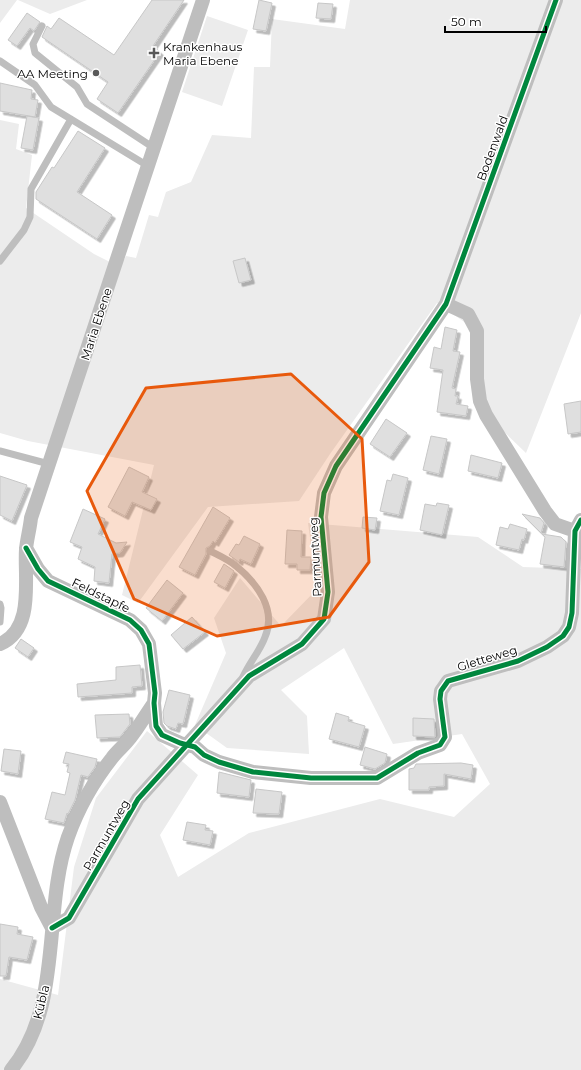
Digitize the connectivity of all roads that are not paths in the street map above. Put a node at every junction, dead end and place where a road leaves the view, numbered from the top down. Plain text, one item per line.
1 (203, 0) edge
2 (556, 0) edge
3 (42, 26) dead end
4 (0, 61) edge
5 (71, 119) junction
6 (154, 148) junction
7 (148, 166) junction
8 (0, 261) edge
9 (446, 304) junction
10 (0, 451) edge
11 (49, 464) junction
12 (578, 526) edge
13 (26, 548) junction
14 (210, 551) dead end
15 (0, 604) edge
16 (0, 622) edge
17 (0, 644) edge
18 (238, 688) junction
19 (154, 703) junction
20 (187, 745) junction
21 (0, 802) edge
22 (52, 928) junction
23 (11, 1070) edge

1 - 6 street, Maria Ebene
2 - 9 street, Bodenwald
3 - 6 lane
4 - 5 lane
5 - 7 lane
5 - 8 lane
6 - 7 street, Maria Ebene
7 - 11 street, Maria Ebene
9 - 12 street
9 - 18 street, Parmuntweg
10 - 11 lane
11 - 13 street, Maria Ebene
12 - 20 street, Gletteweg
13 - 17 street, Maria Ebene
13 - 19 street, Feldstapfe
14 - 18 lane
15 - 16 lane
18 - 20 street, Parmuntweg
19 - 20 street, Feldstapfe
19 - 22 street
20 - 22 street, Parmuntweg
21 - 22 street
22 - 23 street, Kübla

